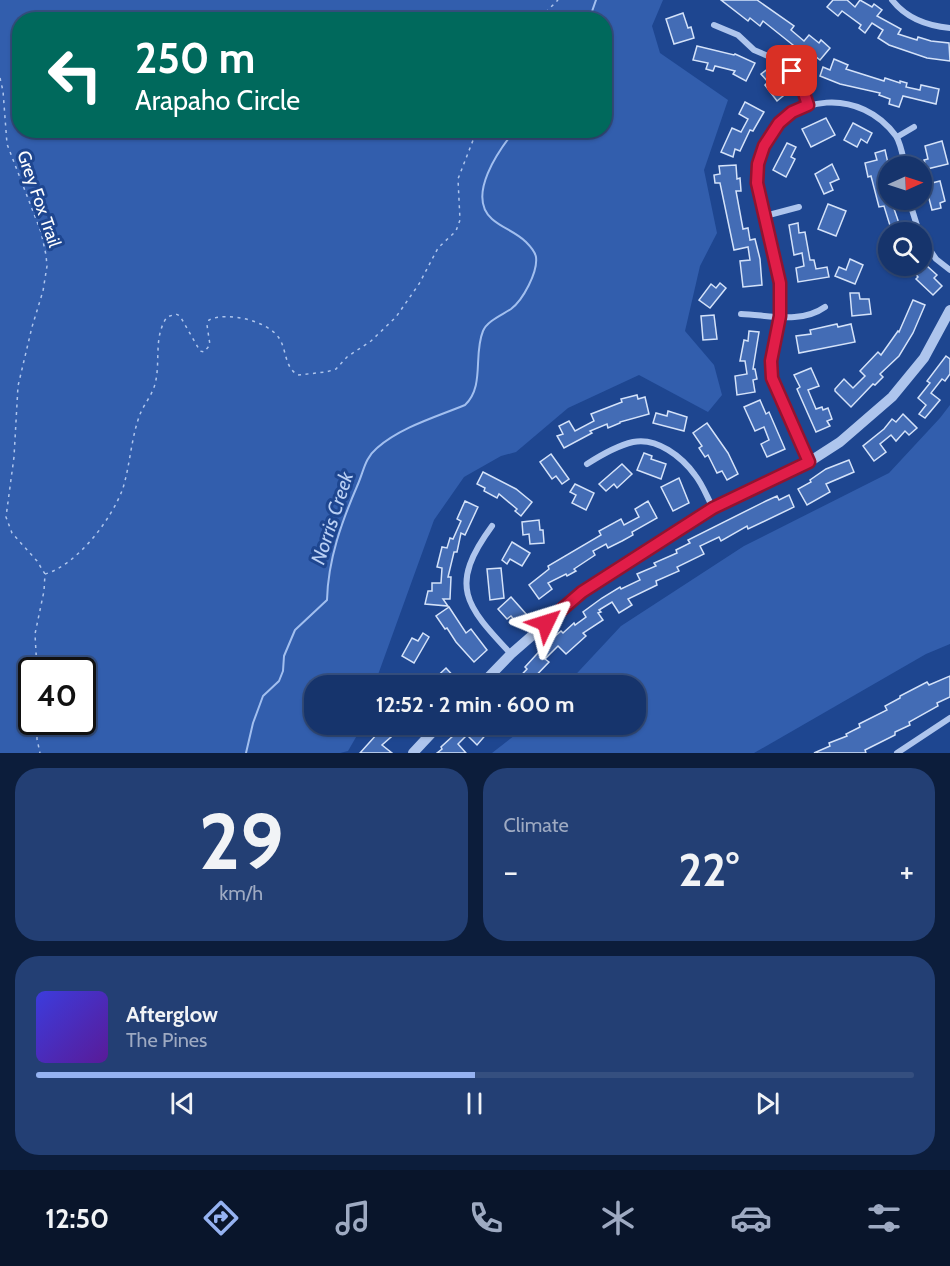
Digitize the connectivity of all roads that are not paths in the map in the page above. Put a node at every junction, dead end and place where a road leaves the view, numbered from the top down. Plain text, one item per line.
1 (892, 0) edge
2 (714, 25) dead end
3 (950, 28) edge
4 (808, 105) junction
5 (914, 127) dead end
6 (897, 137) junction
7 (902, 156) edge
8 (799, 207) dead end
9 (765, 216) junction
10 (932, 253) edge
11 (950, 270) edge
12 (825, 307) dead end
13 (950, 310) edge
14 (741, 314) dead end
15 (780, 316) junction
16 (809, 462) junction
17 (587, 464) dead end
18 (713, 508) junction
19 (492, 526) dead end
20 (511, 654) junction
21 (491, 675) edge
22 (950, 718) edge
23 (429, 735) edge
24 (412, 753) edge
25 (897, 753) edge

1 - 3 street
2 - 4 street
4 - 6 street
4 - 9 street
5 - 6 street
6 - 7 street
8 - 9 street
9 - 15 street
10 - 11 street
12 - 15 street
13 - 16 street
14 - 15 street
15 - 16 street
16 - 18 street
17 - 18 street
18 - 20 street
19 - 20 street
20 - 21 street
22 - 25 street
23 - 24 street

